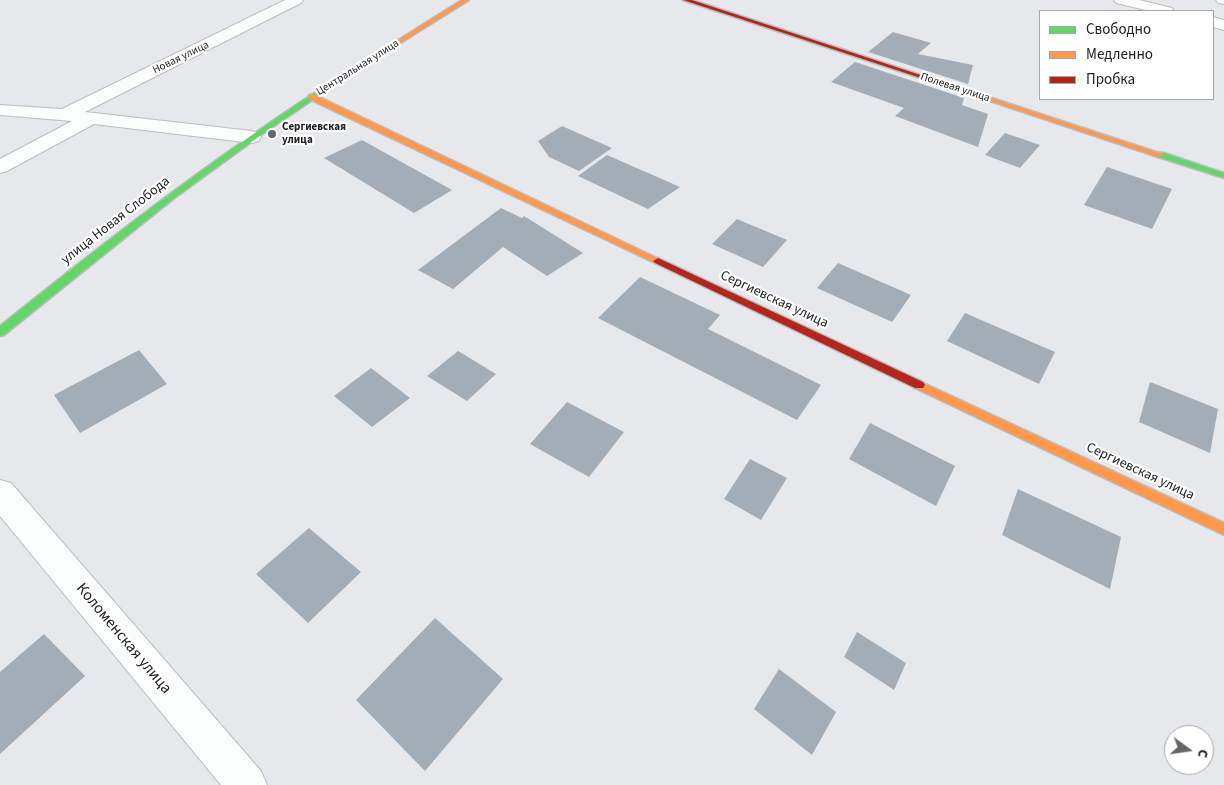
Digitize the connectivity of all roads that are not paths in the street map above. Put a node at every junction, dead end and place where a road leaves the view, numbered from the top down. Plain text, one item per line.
1 (296, 0) edge
2 (466, 0) edge
3 (686, 0) edge
4 (1121, 0) edge
5 (1163, 10) edge
6 (312, 97) junction
7 (0, 110) edge
8 (65, 115) junction
9 (90, 118) junction
10 (252, 137) junction
11 (0, 166) edge
12 (1224, 176) edge
13 (0, 332) edge
14 (0, 493) edge
15 (1224, 528) edge
16 (247, 785) edge

1 - 8 street, Новая улица
2 - 6 street, Центральная улица
3 - 12 street, Полевая улица
4 - 5 street
6 - 10 street, Центральная улица
6 - 15 street, Сергиевская улица
7 - 8 street
8 - 9 street
9 - 10 street
9 - 11 street
10 - 13 street, улица Новая Слобода
14 - 16 street, Коломенская улица

